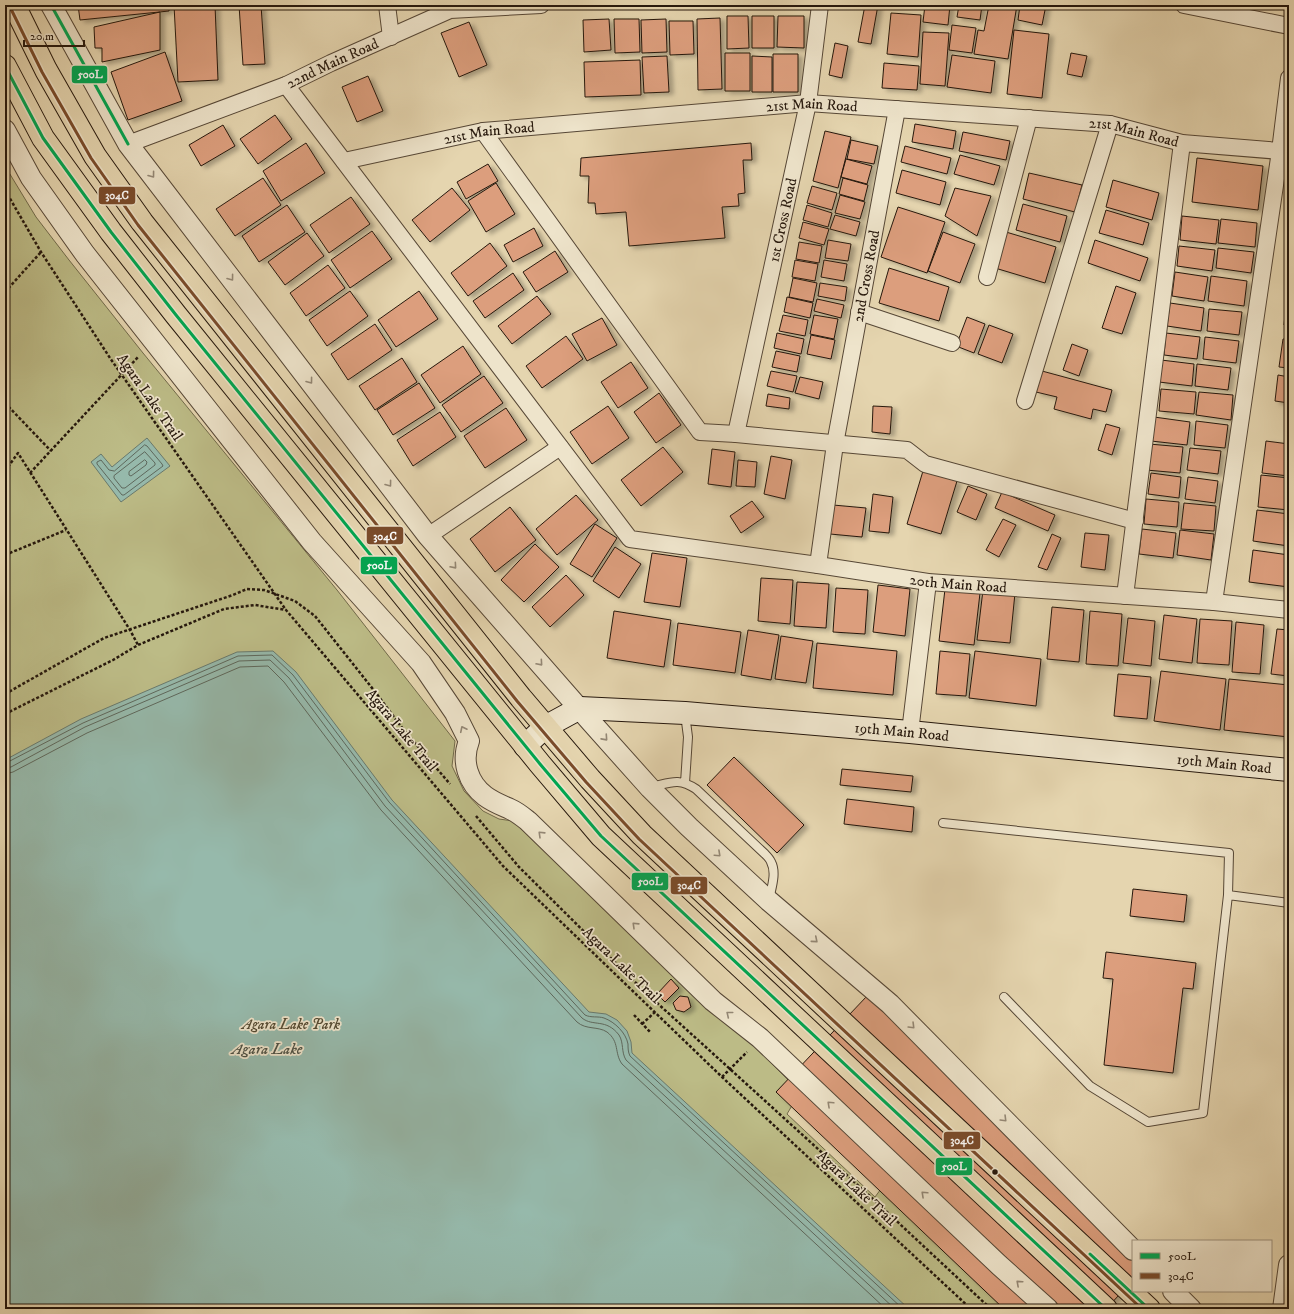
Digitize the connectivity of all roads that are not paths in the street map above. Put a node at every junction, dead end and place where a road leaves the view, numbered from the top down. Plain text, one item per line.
1 (14, 5) edge
2 (51, 5) edge
3 (387, 5) edge
4 (541, 5) edge
5 (820, 5) edge
6 (1184, 5) edge
7 (1289, 26) edge
8 (391, 37) junction
9 (5, 66) edge
10 (1289, 78) edge
11 (286, 86) junction
12 (808, 103) junction
13 (898, 109) junction
14 (1029, 118) junction
15 (1110, 124) junction
16 (5, 130) edge
17 (483, 131) junction
18 (1182, 143) junction
19 (128, 144) junction
20 (1280, 151) junction
21 (344, 161) junction
22 (987, 278) dead end
23 (860, 312) junction
24 (952, 343) dead end
25 (1025, 400) dead end
26 (736, 434) junction
27 (835, 444) junction
28 (560, 447) junction
29 (1134, 521) junction
30 (428, 536) junction
31 (818, 565) junction
32 (928, 582) junction
33 (1125, 596) junction
34 (1214, 602) junction
35 (1289, 610) edge
36 (580, 708) junction
37 (685, 713) junction
38 (545, 727) junction
39 (910, 732) junction
40 (525, 746) junction
41 (1289, 770) edge
42 (685, 782) junction
43 (650, 788) junction
44 (943, 823) dead end
45 (1228, 894) junction
46 (769, 901) junction
47 (1289, 903) edge
48 (1004, 997) dead end
49 (1132, 1249) edge
50 (1289, 1265) edge
51 (1174, 1292) edge
52 (1048, 1309) edge
53 (1106, 1309) edge
54 (1149, 1309) edge
55 (1191, 1309) edge
56 (1283, 1309) edge

1 - 38 highway
2 - 19 street
3 - 8 street
4 - 8 street, 22nd Main Road
5 - 12 street, 1st Cross Road
6 - 7 street
8 - 11 street, 22nd Main Road
9 - 40 highway
10 - 20 street
11 - 19 street, 22nd Main Road
11 - 21 street
12 - 13 street, 21st Main Road
12 - 17 street, 21st Main Road
12 - 26 street, 1st Cross Road
13 - 14 street, 21st Main Road
13 - 23 street, 2nd Cross Road
14 - 15 street, 21st Main Road
14 - 22 street
15 - 18 street, 21st Main Road
15 - 25 street
52 -> 16 street
17 - 21 street, 21st Main Road
17 - 26 street
18 - 20 street, 21st Main Road
18 - 29 street
19 -> 30 street
20 - 34 street
21 - 28 street
23 - 24 street
23 - 27 street, 2nd Cross Road
26 - 27 street
27 - 29 street
27 - 31 street, 2nd Cross Road
28 - 30 street
28 - 31 street, 20th Main Road
29 - 33 street
30 -> 36 street
31 - 32 street, 20th Main Road
32 - 33 street, 20th Main Road
32 - 39 street
33 - 34 street, 20th Main Road
34 - 35 street, 20th Main Road
36 - 37 main road, 19th Main Road
36 - 38 main road
36 -> 43 street
37 - 39 main road, 19th Main Road
37 - 42 lane
38 - 40 main road
38 - 54 highway
39 - 41 main road, 19th Main Road
40 - 53 highway
42 - 43 lane
42 - 46 lane
43 -> 46 street
44 - 45 lane
45 - 47 lane
45 - 48 lane
46 -> 49 street
50 - 56 street
51 - 55 street

